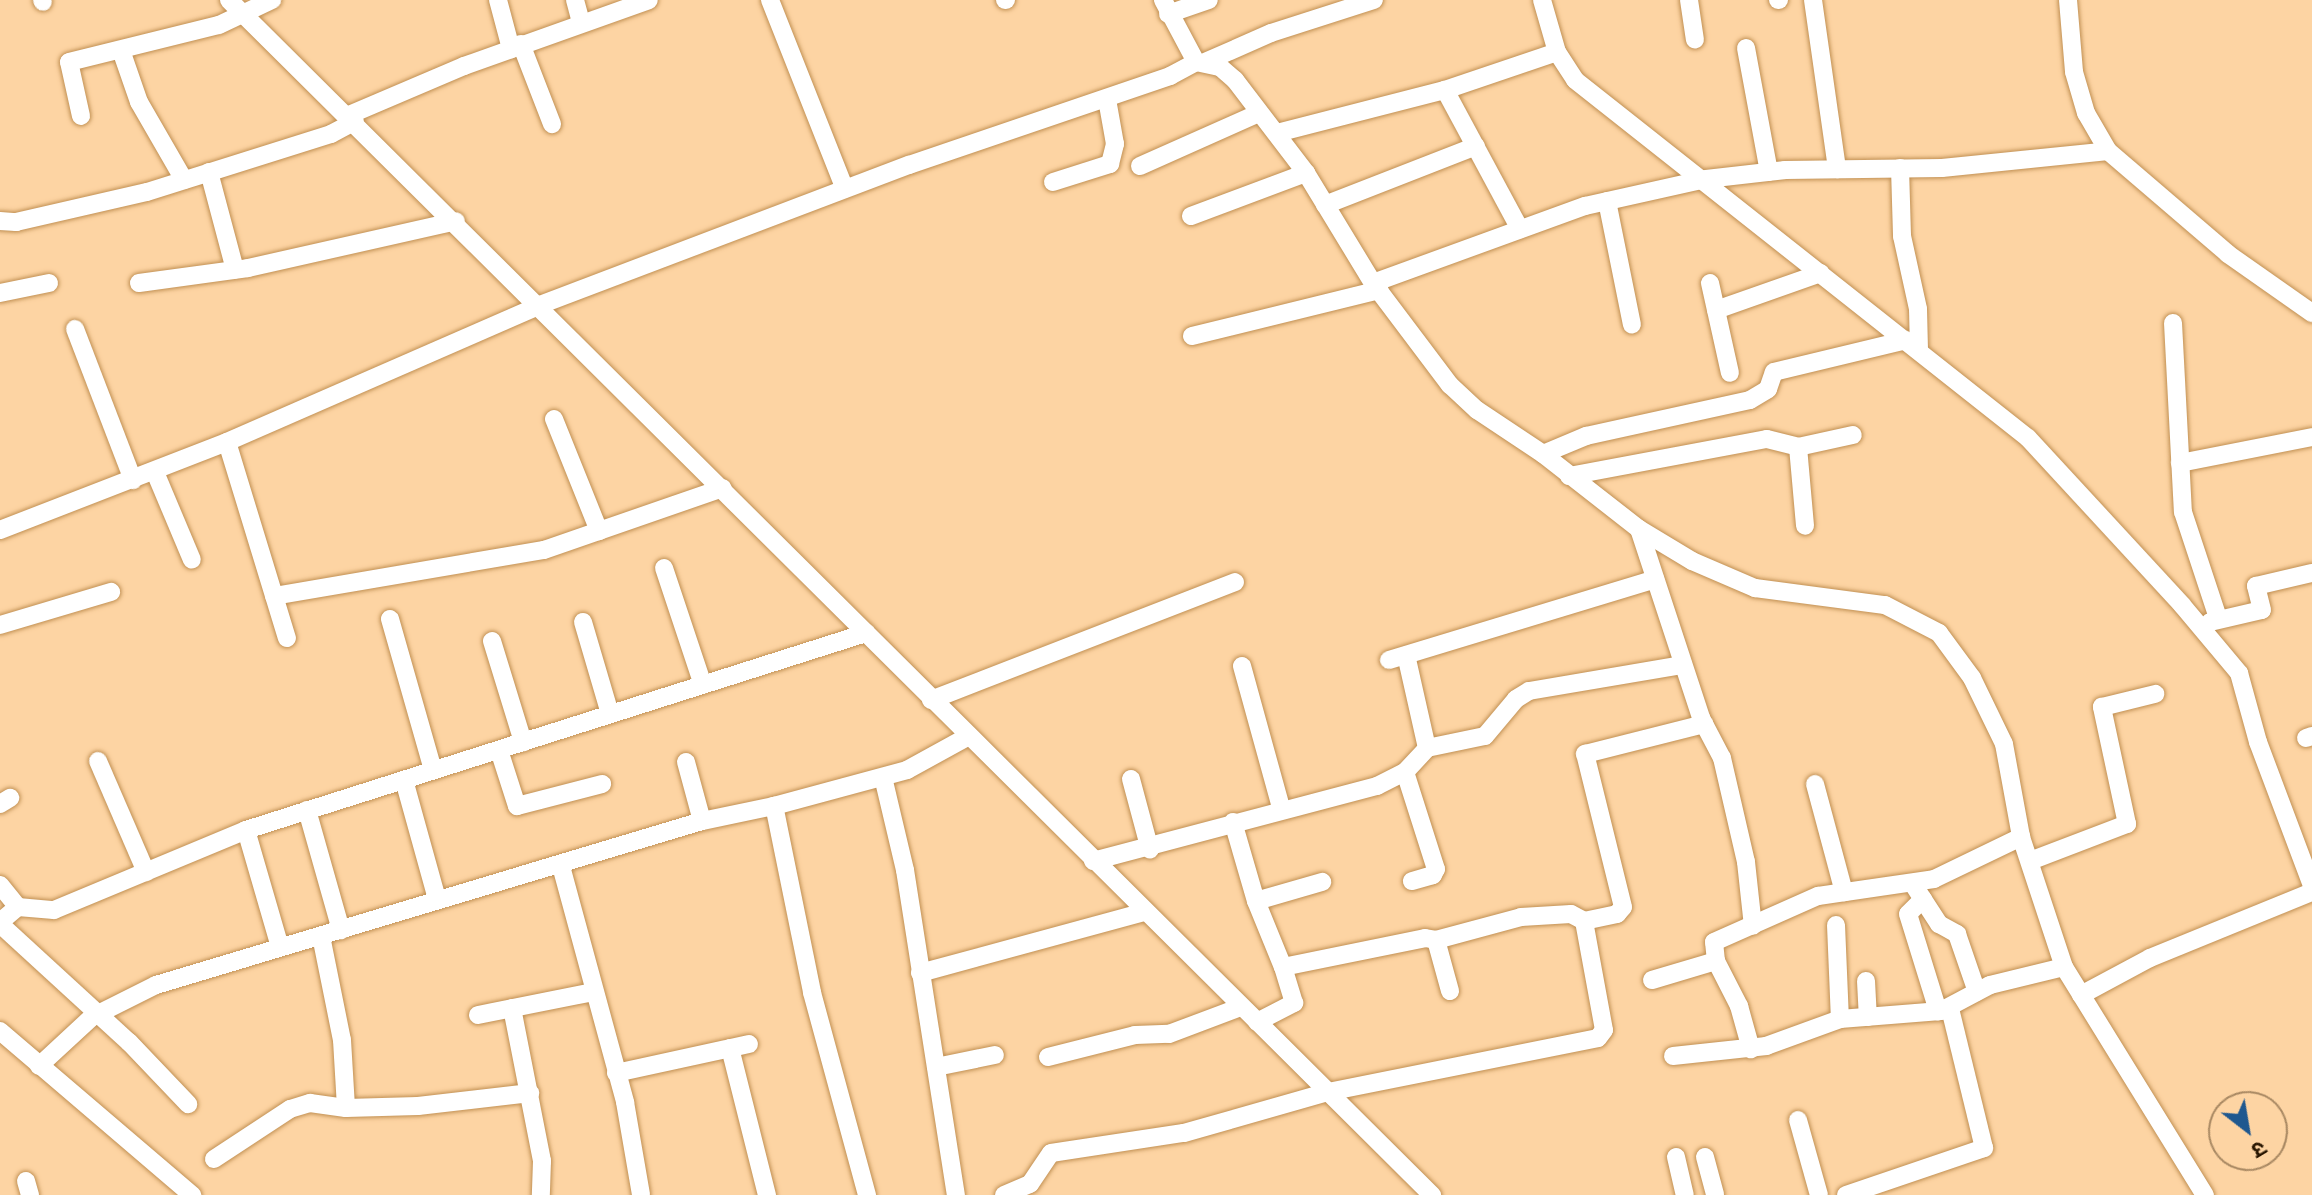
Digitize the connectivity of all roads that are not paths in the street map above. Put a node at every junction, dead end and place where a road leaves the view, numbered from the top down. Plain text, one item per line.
1 (272, 0) edge
2 (498, 0) edge
3 (575, 0) edge
4 (649, 0) edge
5 (770, 0) edge
6 (1209, 0) edge
7 (1374, 0) edge
8 (1542, 0) edge
9 (1689, 0) edge
10 (1813, 0) edge
11 (2068, 0) edge
12 (617, 5) edge
13 (236, 6) edge
14 (1166, 7) edge
15 (581, 23) junction
16 (1695, 40) dead end
17 (516, 46) junction
18 (1746, 48) dead end
19 (1557, 52) junction
20 (122, 53) junction
21 (1201, 62) junction
22 (1445, 90) junction
23 (1107, 99) junction
24 (1259, 113) junction
25 (81, 116) dead end
26 (352, 118) junction
27 (552, 124) dead end
28 (1277, 133) junction
29 (1476, 146) junction
30 (2108, 151) junction
31 (1140, 166) dead end
32 (1900, 168) junction
33 (1837, 169) junction
34 (209, 172) junction
35 (1769, 172) junction
36 (1306, 173) junction
37 (1706, 179) junction
38 (184, 180) junction
39 (1053, 182) dead end
40 (845, 189) junction
41 (1607, 201) junction
42 (1325, 205) junction
43 (1191, 216) dead end
44 (0, 221) edge
45 (456, 221) junction
46 (1520, 229) junction
47 (235, 270) junction
48 (1821, 273) junction
49 (49, 283) dead end
50 (139, 283) dead end
51 (1710, 283) dead end
52 (1376, 286) junction
53 (0, 293) edge
54 (540, 305) junction
55 (1716, 310) junction
56 (2312, 313) edge
57 (2173, 323) dead end
58 (1632, 325) dead end
59 (75, 329) dead end
60 (1192, 336) dead end
61 (1912, 345) junction
62 (1730, 373) dead end
63 (554, 419) dead end
64 (1853, 435) dead end
65 (2312, 437) edge
66 (227, 442) junction
67 (1798, 447) junction
68 (1543, 454) junction
69 (2180, 463) junction
70 (155, 472) junction
71 (1569, 476) junction
72 (133, 480) junction
73 (723, 488) junction
74 (1805, 526) dead end
75 (1639, 529) junction
76 (0, 530) edge
77 (599, 531) junction
78 (192, 560) dead end
79 (664, 568) dead end
80 (2312, 573) edge
81 (1655, 579) junction
82 (1235, 582) dead end
83 (111, 592) dead end
84 (274, 596) junction
85 (2218, 618) junction
86 (390, 619) dead end
87 (583, 622) dead end
88 (0, 625) edge
89 (2200, 627) junction
90 (866, 633) junction
91 (287, 638) dead end
92 (492, 641) dead end
93 (1683, 665) junction
94 (1242, 666) dead end
95 (703, 685) junction
96 (2155, 694) dead end
97 (931, 700) junction
98 (610, 714) junction
99 (1704, 724) junction
100 (967, 737) junction
101 (523, 742) junction
102 (1427, 748) junction
103 (499, 750) junction
104 (98, 761) dead end
105 (686, 762) dead end
106 (433, 770) junction
107 (1405, 772) junction
108 (883, 777) junction
109 (1131, 779) dead end
110 (404, 780) junction
111 (602, 784) dead end
112 (1815, 784) dead end
113 (774, 806) junction
114 (1281, 808) junction
115 (307, 810) junction
116 (702, 821) junction
117 (1233, 822) junction
118 (246, 830) junction
119 (2021, 837) junction
120 (1150, 850) junction
121 (1093, 861) junction
122 (2030, 861) junction
123 (561, 866) junction
124 (146, 872) junction
125 (1412, 881) dead end
126 (1322, 882) dead end
127 (0, 885) edge
128 (2312, 889) edge
129 (1844, 892) junction
130 (1918, 892) junction
131 (437, 899) junction
132 (1256, 901) junction
133 (18, 907) junction
134 (1144, 912) junction
135 (1584, 921) junction
136 (0, 923) edge
137 (1836, 925) dead end
138 (1753, 926) junction
139 (341, 930) junction
140 (321, 936) junction
141 (1436, 940) junction
142 (280, 947) junction
143 (1716, 961) junction
144 (1283, 967) junction
145 (2064, 967) junction
146 (920, 973) junction
147 (1652, 980) dead end
148 (1866, 981) dead end
149 (1450, 991) dead end
150 (593, 992) junction
151 (1977, 992) junction
152 (2081, 995) junction
153 (1241, 1007) junction
154 (512, 1008) junction
155 (1944, 1010) junction
156 (99, 1013) junction
157 (478, 1015) dead end
158 (1868, 1017) junction
159 (1840, 1019) junction
160 (1257, 1022) junction
161 (0, 1031) edge
162 (1751, 1049) junction
163 (8, 1050) edge
164 (995, 1055) dead end
165 (1673, 1056) dead end
166 (1048, 1057) dead end
167 (39, 1066) junction
168 (936, 1067) junction
169 (616, 1073) junction
170 (1328, 1092) junction
171 (530, 1093) junction
172 (188, 1104) dead end
173 (346, 1108) junction
174 (1798, 1120) dead end
175 (1676, 1157) dead end
176 (1705, 1157) dead end
177 (214, 1159) dead end
178 (192, 1195) edge
179 (541, 1195) edge
180 (641, 1195) edge
181 (767, 1195) edge
182 (867, 1195) edge
183 (956, 1195) edge
184 (1004, 1195) edge
185 (1432, 1195) edge
186 (1685, 1195) edge
187 (1715, 1195) edge
188 (1819, 1195) edge
189 (1846, 1195) edge
190 (2205, 1195) edge

1 - 13 street
2 - 17 street
3 - 15 street
4 - 12 street
5 - 40 street
6 - 14 street
7 - 21 street
8 - 19 street
9 - 16 street
10 - 33 street
11 - 30 street
12 - 15 street
13 - 20 street
13 - 26 street
14 - 21 street
15 - 17 street
17 - 26 street
17 - 27 street
18 - 35 street
19 - 22 street
19 - 37 street
20 - 25 street
20 - 38 street
21 - 23 street
21 - 24 street
22 - 28 street
22 - 29 street
23 - 39 street
23 - 40 street
24 - 28 street
24 - 31 street
26 - 34 street
26 - 45 street
28 - 36 street
29 - 42 street
29 - 46 street
30 - 32 street
30 - 56 street
32 - 33 street
32 - 61 street
33 - 35 street
34 - 38 street
34 - 47 street
35 - 37 street
36 - 42 street
36 - 43 street
37 - 41 street
37 - 48 street
38 - 44 street
40 - 54 street
41 - 46 street
41 - 58 street
42 - 52 street
45 - 47 street
45 - 54 street
46 - 52 street
47 - 50 street
48 - 55 street
48 - 61 street
49 - 53 street
51 - 55 street
52 - 60 street
52 - 68 street
54 - 66 street
54 - 73 street
55 - 62 street
57 - 69 street
59 - 72 street
61 - 68 street
61 - 89 street
63 - 77 street
64 - 67 street
65 - 69 street
66 - 70 street
66 - 84 street
67 - 71 street
67 - 74 street
68 - 71 street
69 - 85 street
70 - 72 street
70 - 78 street
71 - 75 street
72 - 76 street
73 - 77 street
73 - 90 street
75 - 81 street
75 - 119 street
77 - 84 street
79 - 95 street
80 - 85 street
81 - 93 street
81 - 102 street
82 - 97 street
83 - 88 street
84 - 91 street
85 - 89 street
86 - 106 street
87 - 98 street
89 - 128 street
90 - 95 street
90 - 97 street
92 - 101 street
93 - 99 street
93 - 102 street
94 - 114 street
95 - 98 street
96 - 122 street
97 - 100 street
98 - 101 street
99 - 135 street
99 - 138 street
100 - 108 street
100 - 121 street
101 - 103 street
102 - 107 street
103 - 106 street
103 - 111 street
104 - 124 street
105 - 116 street
106 - 110 street
107 - 114 street
107 - 125 street
108 - 113 street
108 - 146 street
109 - 120 street
110 - 115 street
110 - 131 street
112 - 129 street
113 - 116 street
113 - 182 street
114 - 117 street
115 - 118 street
115 - 139 street
116 - 123 street
117 - 120 street
117 - 132 street
118 - 124 street
118 - 142 street
119 - 122 street
119 - 130 street
120 - 121 street
121 - 134 street
122 - 145 street
123 - 131 street
123 - 150 street
124 - 133 street
126 - 132 street
127 - 133 street
128 - 152 street
129 - 130 street
129 - 138 street
130 - 151 street
130 - 155 street
131 - 139 street
132 - 144 street
133 - 136 street
134 - 146 street
134 - 153 street
135 - 141 street
135 - 170 street
136 - 156 street
137 - 159 street
138 - 143 street
139 - 140 street
140 - 142 street
140 - 173 street
141 - 144 street
141 - 149 street
142 - 156 street
143 - 147 street
143 - 162 street
144 - 160 street
145 - 151 street
145 - 152 street
146 - 168 street
148 - 158 street
150 - 154 street
150 - 169 street
151 - 155 street
152 - 190 street
153 - 160 street
153 - 166 street
154 - 157 street
154 - 171 street
155 - 158 street
155 - 189 street
156 - 167 street
156 - 172 street
158 - 159 street
159 - 162 street
160 - 170 street
161 - 163 street
162 - 165 street
163 - 167 street
164 - 168 street
167 - 178 street
168 - 183 street
169 - 180 street
169 - 181 street
170 - 184 street
170 - 185 street
171 - 173 street
171 - 179 street
173 - 177 street
174 - 188 street
175 - 186 street
176 - 187 street

